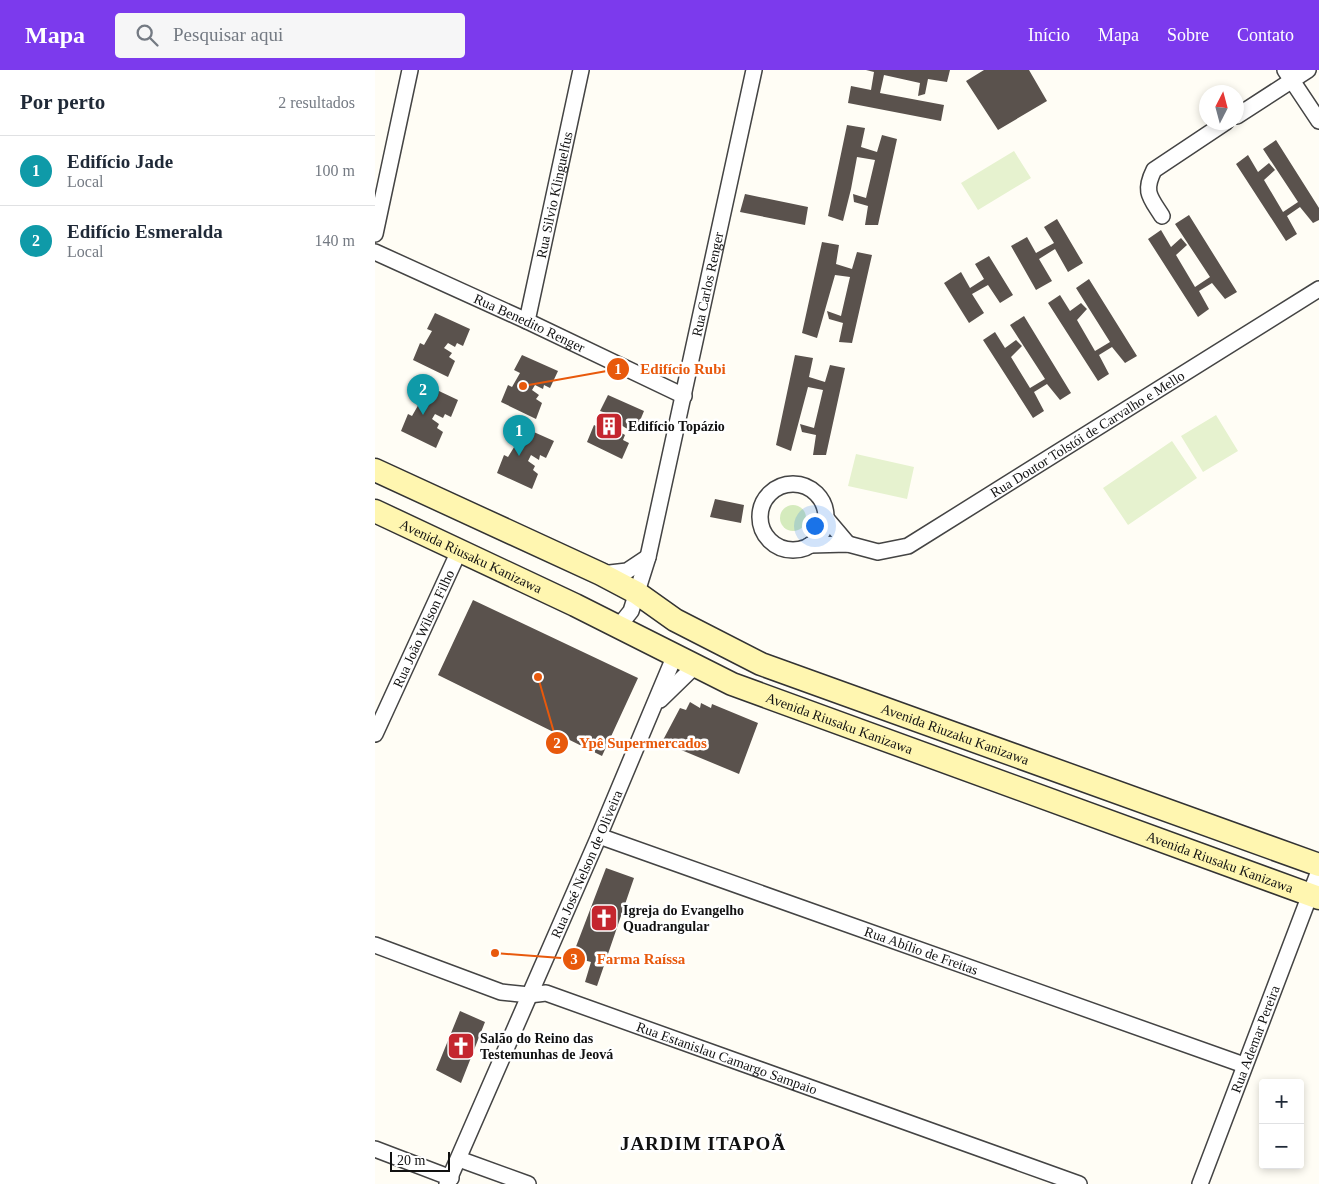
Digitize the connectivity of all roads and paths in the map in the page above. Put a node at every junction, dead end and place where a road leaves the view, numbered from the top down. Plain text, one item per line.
1 (410, 70) edge
2 (581, 70) edge
3 (755, 70) edge
4 (1308, 70) edge
5 (1288, 75) edge
6 (1244, 110) edge
7 (1319, 121) edge
8 (1214, 130) edge
9 (1162, 216) dead end
10 (375, 234) edge
11 (375, 252) edge
12 (1319, 289) edge
13 (527, 321) junction
14 (684, 396) junction
15 (375, 470) edge
16 (375, 511) edge
17 (826, 518) junction
18 (849, 544) junction
19 (810, 545) junction
20 (459, 550) junction
21 (647, 557) junction
22 (601, 574) junction
23 (637, 594) junction
24 (619, 626) junction
25 (700, 633) junction
26 (675, 655) junction
27 (696, 665) junction
28 (652, 709) junction
29 (375, 734) edge
30 (599, 836) junction
31 (1319, 865) edge
32 (1319, 871) edge
33 (1315, 896) edge
34 (375, 945) edge
35 (529, 994) junction
36 (1244, 1065) junction
37 (375, 1149) edge
38 (459, 1159) junction
39 (449, 1181) edge
40 (528, 1184) edge
41 (1079, 1184) edge
42 (1200, 1184) edge

1 - 10 street
2 - 13 street, Rua Silvio Klinguelfus
3 - 14 street, Rua Carlos Renger
4 - 5 street
5 - 6 street
5 - 7 street
8 - 9 street
11 - 13 street, Rua Benedito Renger
12 - 18 street, Rua Doutor Tolstói de Carvalho e Mello
13 - 14 street, Rua Benedito Renger
14 - 21 street, Rua Carlos Renger
15 - 22 street
16 - 20 street, Avenida Riusaku Kanizawa
17 - 18 street, Rua Doutor Tolstói de Carvalho e Mello
17 - 19 street
17 - 19 street, Rua Doutor Tolstói de Carvalho e Mello
18 - 19 street, Rua Doutor Tolstói de Carvalho e Mello
20 - 24 street, Avenida Riusaku Kanizawa
20 - 29 street, Rua João Wilson Filho
21 - 22 street
21 - 23 street, Rua Carlos Renger
22 - 23 street
23 - 24 street
23 - 25 street, Avenida Riuzaku Kanizawa
24 - 26 street, Avenida Riusaku Kanizawa
25 - 26 street
25 - 27 street
25 - 31 street, Avenida Riuzaku Kanizawa
26 - 27 street, Avenida Riusaku Kanizawa
26 - 28 street, Rua José Nelson de Oliveira
27 - 28 street, Rua José Nelson de Oliveira
27 - 33 street, Avenida Riusaku Kanizawa
28 - 30 street, Rua José Nelson de Oliveira
30 - 35 street, Rua José Nelson de Oliveira
30 - 36 street, Rua Abílio de Freitas
32 - 33 street
33 - 36 street, Rua Ademar Pereira
34 - 35 street, Rua Estanislau Camargo Sampaio
35 - 38 street, Rua José Nelson de Oliveira
35 - 41 street, Rua Estanislau Camargo Sampaio
36 - 42 street, Rua Ademar Pereira
37 - 39 street
38 - 39 street, Rua José Nelson de Oliveira
38 - 40 street

